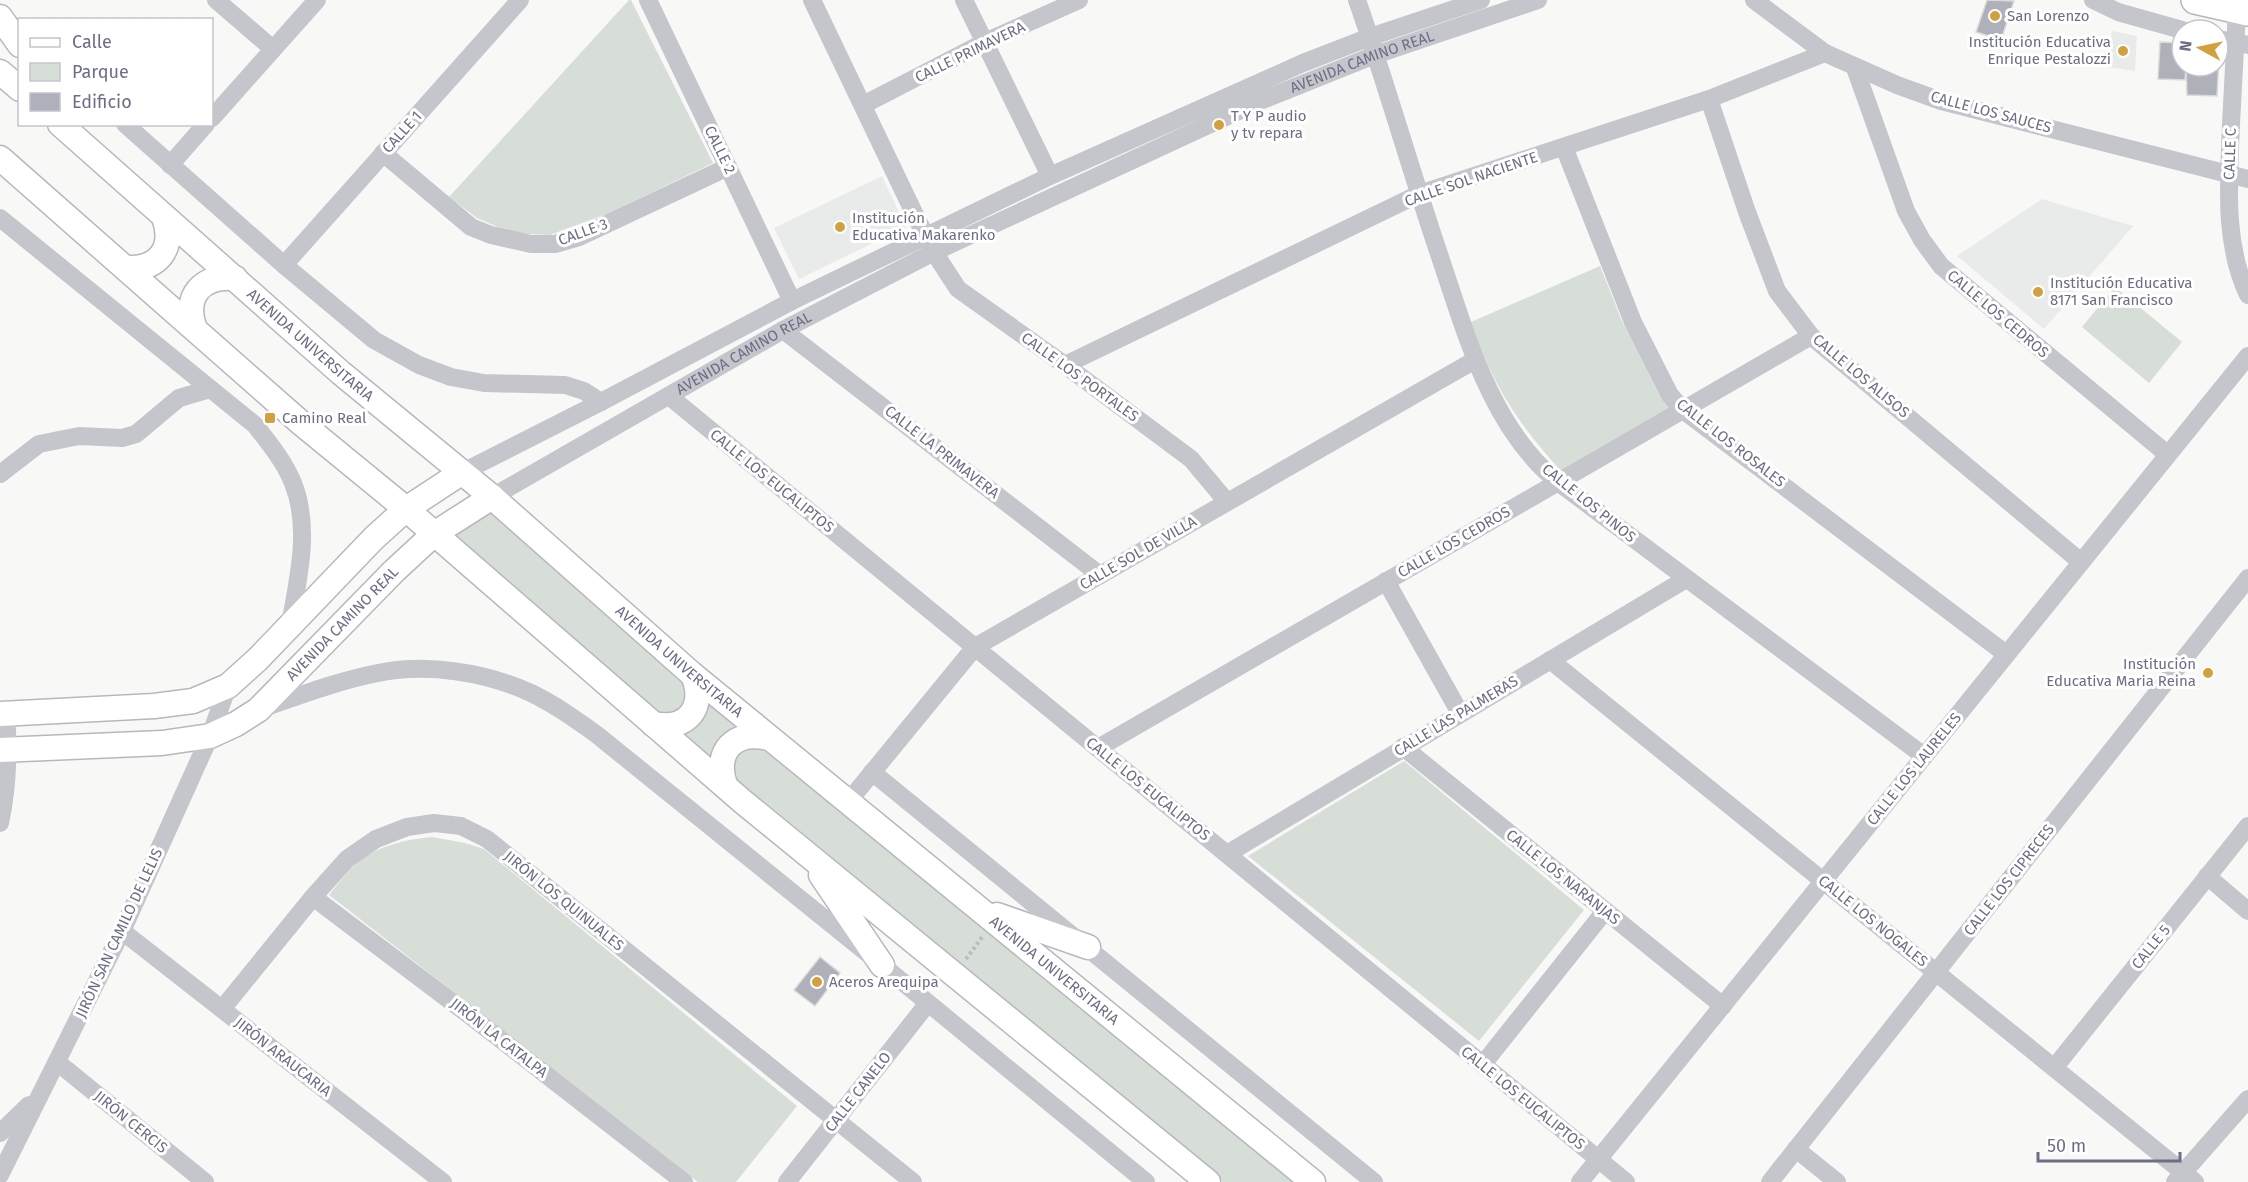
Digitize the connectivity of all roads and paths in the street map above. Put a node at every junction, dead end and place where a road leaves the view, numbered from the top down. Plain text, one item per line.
1 (216, 0) edge
2 (317, 0) edge
3 (520, 0) edge
4 (648, 0) edge
5 (812, 0) edge
6 (821, 0) edge
7 (964, 0) edge
8 (1078, 0) edge
9 (1357, 0) edge
10 (1481, 0) edge
11 (1538, 0) edge
12 (1754, 0) edge
13 (2093, 0) edge
14 (2195, 0) edge
15 (2243, 11) edge
16 (0, 15) edge
17 (821, 19) junction
18 (2170, 27) edge
19 (18, 29) edge
20 (1370, 37) junction
21 (18, 42) edge
22 (985, 42) junction
23 (2234, 42) edge
24 (273, 49) junction
25 (1825, 53) junction
26 (1375, 55) junction
27 (1855, 68) junction
28 (0, 72) edge
29 (18, 87) edge
30 (1709, 99) junction
31 (862, 105) junction
32 (213, 117) edge
33 (62, 126) edge
34 (75, 126) edge
35 (127, 126) edge
36 (204, 126) edge
37 (1564, 147) junction
38 (383, 153) junction
39 (94, 154) junction
40 (0, 158) edge
41 (170, 165) junction
42 (728, 167) junction
43 (2229, 174) junction
44 (0, 176) edge
45 (1050, 176) junction
46 (2248, 179) edge
47 (29, 183) junction
48 (1419, 194) junction
49 (164, 217) junction
50 (0, 218) edge
51 (9, 236) edge
52 (926, 236) junction
53 (934, 252) junction
54 (284, 265) junction
55 (126, 268) junction
56 (235, 278) junction
57 (2248, 295) edge
58 (792, 301) junction
59 (195, 329) junction
60 (783, 330) junction
61 (1811, 336) junction
62 (2248, 356) edge
63 (1475, 360) junction
64 (1065, 364) junction
65 (210, 388) junction
66 (669, 396) junction
67 (601, 402) junction
68 (1683, 410) junction
69 (613, 428) junction
70 (2167, 454) junction
71 (461, 473) junction
72 (0, 474) edge
73 (1558, 482) junction
74 (492, 497) junction
75 (1227, 502) junction
76 (406, 509) junction
77 (434, 534) junction
78 (2081, 562) junction
79 (1100, 575) junction
80 (2248, 578) edge
81 (1686, 579) junction
82 (1386, 581) junction
83 (290, 625) junction
84 (975, 648) junction
85 (2006, 654) junction
86 (1550, 660) junction
87 (693, 675) junction
88 (228, 686) junction
89 (258, 710) junction
90 (1460, 713) junction
91 (3, 714) edge
92 (654, 724) junction
93 (210, 736) junction
94 (769, 738) junction
95 (1403, 747) junction
96 (1098, 748) junction
97 (4, 750) edge
98 (1924, 756) junction
99 (872, 772) junction
100 (724, 785) junction
101 (848, 802) junction
102 (0, 822) edge
103 (2248, 826) edge
104 (806, 853) junction
105 (1227, 854) junction
106 (2207, 876) junction
107 (1824, 881) junction
108 (313, 897) junction
109 (1605, 911) junction
110 (2248, 911) edge
111 (986, 915) junction
112 (123, 931) junction
113 (1088, 947) junction
114 (882, 965) junction
115 (1936, 972) junction
116 (954, 974) junction
117 (928, 1003) junction
118 (1723, 1006) junction
119 (222, 1009) junction
120 (57, 1062) junction
121 (1483, 1064) junction
122 (2054, 1068) junction
123 (42, 1092) junction
124 (2248, 1099) edge
125 (836, 1120) junction
126 (0, 1133) edge
127 (1796, 1149) junction
128 (1599, 1160) junction
129 (0, 1175) edge
130 (2185, 1179) edge
131 (205, 1182) edge
132 (443, 1182) edge
133 (684, 1182) edge
134 (787, 1182) edge
135 (913, 1182) edge
136 (1146, 1182) edge
137 (1208, 1182) edge
138 (1313, 1182) edge
139 (1374, 1182) edge
140 (1580, 1182) edge
141 (1626, 1182) edge
142 (1770, 1182) edge
143 (1837, 1182) edge

1 - 24 street
2 - 24 street
3 - 38 street, CALLE 1
4 - 42 street, CALLE 2
5 - 17 street, CALLE LOS PORTALES
6 - 17 street
7 - 22 street
8 - 22 street, CALLE PRIMAVERA
9 - 20 street, CALLE LOS PINOS
10 - 20 street, AVENIDA CAMINO REAL
11 - 26 street, AVENIDA CAMINO REAL
12 - 25 street, CALLE LOS SAUCES
13 - 18 street
14 - 15 highway
15 - 23 street, CALLE C
16 - 19 street
16 - 21 main road
17 - 31 street, CALLE LOS PORTALES
20 - 26 street, CALLE LOS PINOS
20 - 45 street, AVENIDA CAMINO REAL
22 - 31 street, CALLE PRIMAVERA
22 - 45 street
23 - 43 street, CALLE C
24 - 32 street
25 - 27 street, CALLE LOS SAUCES
25 - 30 street, CALLE SOL NACIENTE
26 - 48 street, CALLE LOS PINOS
26 - 53 street, AVENIDA CAMINO REAL
27 - 43 street, CALLE LOS SAUCES
27 - 70 street, CALLE LOS CEDROS
28 - 29 main road
30 - 37 street, CALLE SOL NACIENTE
30 - 61 street, CALLE LOS ALISOS
31 - 52 street, CALLE LOS PORTALES
33 - 39 main road, AVENIDA UNIVERSITARIA
34 - 39 main road
35 - 41 street
36 - 41 street
37 - 48 street, CALLE SOL NACIENTE
37 - 68 street, CALLE LOS ROSALES
38 - 42 street, CALLE 3
38 - 54 street, CALLE 1
39 - 49 main road, AVENIDA UNIVERSITARIA
40 - 47 main road
41 - 54 street
42 - 58 street, CALLE 2
43 - 46 street, CALLE LOS SAUCES
43 - 57 street, CALLE C
44 - 47 main road
45 - 52 street, AVENIDA CAMINO REAL
47 - 55 main road
48 - 63 street, CALLE LOS PINOS
48 - 64 street, CALLE SOL NACIENTE
49 - 55 main road
49 - 56 main road, AVENIDA UNIVERSITARIA
50 - 51 street
51 - 65 street
52 - 53 street, CALLE LOS PORTALES
52 - 58 street, AVENIDA CAMINO REAL
53 - 60 street, AVENIDA CAMINO REAL
53 - 64 street, CALLE LOS PORTALES
54 - 67 street
55 - 59 main road
56 - 59 main road
56 - 71 main road, AVENIDA UNIVERSITARIA
58 - 67 street, AVENIDA CAMINO REAL
59 - 76 main road
60 - 66 street, AVENIDA CAMINO REAL
60 - 79 street, CALLE LA PRIMAVERA
61 - 68 street, CALLE LOS CEDROS
61 - 78 street, CALLE LOS ALISOS
62 - 70 street, CALLE LOS LAURELES
63 - 73 street, CALLE LOS PINOS
63 - 75 street, CALLE SOL DE VILLA
64 - 75 street, CALLE LOS PORTALES
65 - 72 street
65 - 83 street
66 - 69 street, AVENIDA CAMINO REAL
66 - 84 street, CALLE LOS EUCALIPTOS
67 - 69 street
67 - 71 street, AVENIDA CAMINO REAL
68 - 73 street, CALLE LOS CEDROS
68 - 85 street, CALLE LOS ROSALES
69 - 74 street, AVENIDA CAMINO REAL
70 - 78 street, CALLE LOS LAURELES
71 - 74 main road, AVENIDA UNIVERSITARIA
71 - 76 main road, AVENIDA CAMINO REAL
73 - 81 street, CALLE LOS PINOS
73 - 82 street, CALLE LOS CEDROS
74 - 77 main road, AVENIDA CAMINO REAL
74 - 87 main road, AVENIDA UNIVERSITARIA
75 - 79 street, CALLE SOL DE VILLA
76 - 77 main road
76 - 83 main road, AVENIDA CAMINO REAL
77 - 89 main road, AVENIDA CAMINO REAL
77 - 92 main road
78 - 85 street, CALLE LOS LAURELES
79 - 84 street, CALLE SOL DE VILLA
80 - 115 street, CALLE LOS CIPRECES
81 - 86 street, CALLE LAS PALMERAS
81 - 98 street, CALLE LOS PINOS
82 - 90 street
82 - 96 street, CALLE LOS CEDROS
83 - 88 main road, AVENIDA CAMINO REAL
84 - 96 street, CALLE LOS EUCALIPTOS
84 - 99 street, CALLE SOL DE VILLA
85 - 98 street, CALLE LOS LAURELES
86 - 90 street, CALLE LAS PALMERAS
86 - 107 street, CALLE LOS NOGALES
87 - 92 main road
87 - 94 main road, AVENIDA UNIVERSITARIA
88 - 91 main road, AVENIDA CAMINO REAL
88 - 93 street, JIRÓN SAN CAMILO DE LELIS
89 - 93 main road, AVENIDA CAMINO REAL
89 - 114 street
90 - 95 street, CALLE LAS PALMERAS
91 - 97 street
92 - 100 main road
93 - 97 main road, AVENIDA CAMINO REAL
93 - 112 street, JIRÓN SAN CAMILO DE LELIS
94 - 100 main road
94 - 101 main road, AVENIDA UNIVERSITARIA
95 - 105 street, CALLE LAS PALMERAS
95 - 109 street, CALLE LOS NARANJAS
96 - 105 street, CALLE LOS EUCALIPTOS
97 - 102 street
98 - 107 street, CALLE LOS LAURELES
99 - 101 street, CALLE SOL DE VILLA
99 - 113 street
100 - 104 main road
101 - 111 main road, AVENIDA UNIVERSITARIA
103 - 106 street, CALLE 5
104 - 114 main road
104 - 116 main road
105 - 121 street, CALLE LOS EUCALIPTOS
106 - 110 street
106 - 122 street, CALLE 5
107 - 115 street, CALLE LOS NOGALES
107 - 118 street, CALLE LOS LAURELES
108 - 119 street, JIRÓN LOS QUINUALES
108 - 125 street, JIRÓN LOS QUINUALES
108 - 133 street, JIRÓN LA CATALPA
109 - 118 street, CALLE LOS NARANJAS
109 - 121 street
111 - 113 main road
111 - 116 path
111 - 138 main road, AVENIDA UNIVERSITARIA
112 - 119 street, JIRÓN ARAUCARIA
112 - 120 street, JIRÓN SAN CAMILO DE LELIS
113 - 139 street
114 - 117 street
115 - 122 street, CALLE LOS NOGALES
115 - 127 street, CALLE LOS CIPRECES
116 - 137 main road
117 - 125 street, CALLE CANELO
117 - 136 street
118 - 128 street, CALLE LOS LAURELES
119 - 132 street, JIRÓN ARAUCARIA
120 - 123 street, JIRÓN SAN CAMILO DE LELIS
120 - 131 street, JIRÓN CERCIS
121 - 128 street, CALLE LOS EUCALIPTOS
122 - 130 street, CALLE LOS NOGALES
123 - 126 street
123 - 129 street, JIRÓN SAN CAMILO DE LELIS
124 - 130 street
125 - 134 street, CALLE CANELO
125 - 135 street, JIRÓN LOS QUINUALES
127 - 142 street, CALLE LOS CIPRECES
127 - 143 street
128 - 140 street, CALLE LOS LAURELES
128 - 141 street, CALLE LOS EUCALIPTOS

